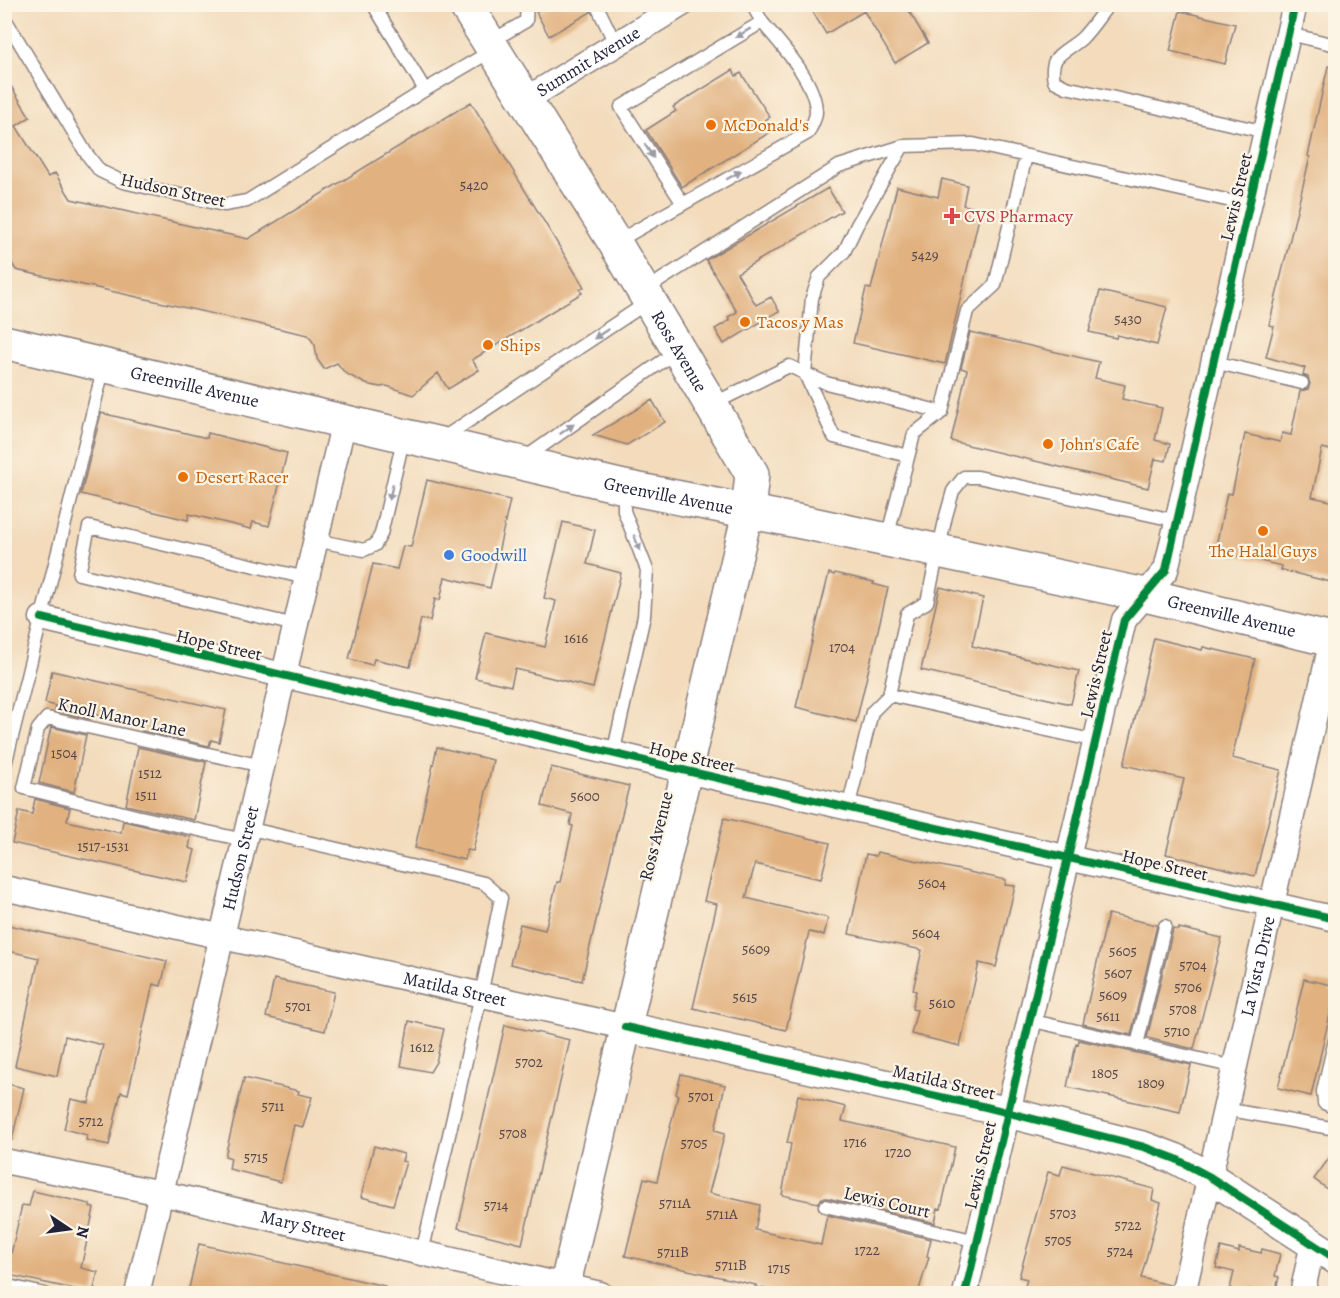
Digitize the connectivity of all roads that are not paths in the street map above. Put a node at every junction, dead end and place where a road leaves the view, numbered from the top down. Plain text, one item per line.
1 (373, 4) edge
2 (465, 4) edge
3 (527, 4) edge
4 (596, 4) edge
5 (682, 4) edge
6 (752, 4) edge
7 (1109, 4) edge
8 (1295, 4) edge
9 (4, 17) edge
10 (762, 22) junction
11 (1289, 34) junction
12 (616, 45) junction
13 (1335, 45) edge
14 (491, 46) junction
15 (425, 90) junction
16 (525, 100) junction
17 (1266, 132) junction
18 (903, 146) junction
19 (1026, 156) junction
20 (683, 204) junction
21 (1249, 205) junction
22 (615, 243) junction
23 (646, 296) junction
24 (4, 342) edge
25 (680, 350) junction
26 (1214, 362) junction
27 (104, 365) junction
28 (805, 374) junction
29 (1302, 383) dead end
30 (712, 404) junction
31 (942, 412) junction
32 (344, 421) junction
33 (404, 435) junction
34 (436, 443) junction
35 (908, 456) junction
36 (519, 462) junction
37 (624, 487) junction
38 (747, 511) junction
39 (1178, 521) junction
40 (315, 540) junction
41 (887, 540) junction
42 (938, 551) junction
43 (306, 578) junction
44 (1145, 595) junction
45 (42, 618) junction
46 (295, 625) junction
47 (1334, 641) edge
48 (283, 675) junction
49 (889, 695) junction
50 (1096, 741) junction
51 (6, 753) edge
52 (613, 754) junction
53 (262, 766) junction
54 (4, 769) edge
55 (687, 771) junction
56 (849, 808) junction
57 (246, 834) junction
58 (1067, 858) junction
59 (4, 888) edge
60 (1272, 905) junction
61 (1335, 920) edge
62 (1165, 926) dead end
63 (221, 937) junction
64 (481, 995) junction
65 (1029, 1020) junction
66 (625, 1027) junction
67 (1335, 1036) edge
68 (1137, 1045) junction
69 (1235, 1067) junction
70 (1335, 1108) edge
71 (1225, 1109) junction
72 (1008, 1112) junction
73 (1335, 1129) edge
74 (4, 1161) edge
75 (1210, 1177) junction
76 (161, 1193) junction
77 (825, 1206) dead end
78 (977, 1241) junction
79 (1324, 1251) edge
80 (422, 1253) junction
81 (4, 1285) edge
82 (564, 1290) edge
83 (45, 1293) edge
84 (137, 1293) edge
85 (600, 1293) edge
86 (965, 1293) edge
87 (1183, 1293) edge
88 (1302, 1293) edge

1 - 15 lane
2 - 14 main road, Ross Avenue
3 - 14 lane, Hudson Street
4 - 12 lane
5 - 12 street, Summit Avenue
6 - 10 lane
7 - 17 lane
8 - 11 street, Lewis Street
9 - 15 lane, Hudson Street
20 -> 10 lane
10 -> 20 lane
11 - 13 lane
11 - 17 street, Lewis Street
12 - 16 street, Summit Avenue
14 - 15 lane, Hudson Street
14 - 16 main road, Ross Avenue
16 - 22 main road, Ross Avenue
17 - 21 street, Lewis Street
18 - 19 lane
18 - 23 lane
18 - 28 lane
19 - 21 lane
19 - 31 lane
20 - 22 lane
21 - 26 street, Lewis Street
22 - 23 main road, Ross Avenue
23 - 25 main road, Ross Avenue
23 -> 34 lane
24 - 27 main road, Greenville Avenue
25 - 30 main road, Ross Avenue
36 -> 25 lane
26 - 29 lane
26 - 39 street, Lewis Street
27 - 32 main road, Greenville Avenue
27 - 45 lane
28 - 30 lane
28 - 31 lane
28 - 35 lane
30 - 38 main road, Ross Avenue
31 - 35 lane
32 - 33 main road, Greenville Avenue
32 - 40 street, Hudson Street
33 - 34 main road, Greenville Avenue
33 -> 40 lane
34 - 36 main road, Greenville Avenue
35 - 41 lane
36 - 37 main road, Greenville Avenue
37 - 38 main road, Greenville Avenue
37 -> 52 lane
38 - 41 main road, Greenville Avenue
38 - 55 street, Ross Avenue
39 - 42 lane
39 - 44 street, Lewis Street
40 - 43 street, Hudson Street
41 - 42 main road, Greenville Avenue
42 - 44 main road, Greenville Avenue
42 - 49 lane
43 - 46 street, Hudson Street
43 - 46 lane
44 - 47 main road, Greenville Avenue
44 - 50 street, Lewis Street
45 - 48 street, Hope Street
45 - 51 lane
46 - 48 street, Hudson Street
47 - 60 street, La Vista Drive
48 - 52 street, Hope Street
48 - 53 street, Hudson Street
49 - 50 lane
49 - 56 lane
50 - 58 street, Lewis Street
51 - 54 lane
52 - 55 street, Hope Street
53 - 57 street, Hudson Street
53 - 57 lane, Knoll Manor Lane
55 - 56 street, Hope Street
55 - 66 street, Ross Avenue
56 - 58 street, Hope Street
57 - 63 street, Hudson Street
57 - 64 lane
58 - 60 street, Hope Street
58 - 65 street, Lewis Street
59 - 63 street, Matilda Street
60 - 61 street, Hope Street
60 - 69 street, La Vista Drive
62 - 68 lane
63 - 64 street, Matilda Street
63 - 76 street, Hudson Street
64 - 66 street, Matilda Street
64 - 80 lane
65 - 68 lane
65 - 72 street, Lewis Street
66 - 72 street, Matilda Street
66 - 82 street, Ross Avenue
67 - 70 lane
68 - 69 lane
69 - 71 street, La Vista Drive
71 - 73 lane
71 - 75 street, La Vista Drive
72 - 75 street, Matilda Street
72 - 78 street, Lewis Street
74 - 76 street, Mary Street
75 - 79 street, Matilda Street
75 - 87 street, La Vista Drive
76 - 80 street, Mary Street
76 - 84 street, Hudson Street
77 - 78 lane, Lewis Court
78 - 86 street, Lewis Street
79 - 88 street
80 - 82 street, Mary Street
81 - 83 lane
82 - 85 street, Mary Street

